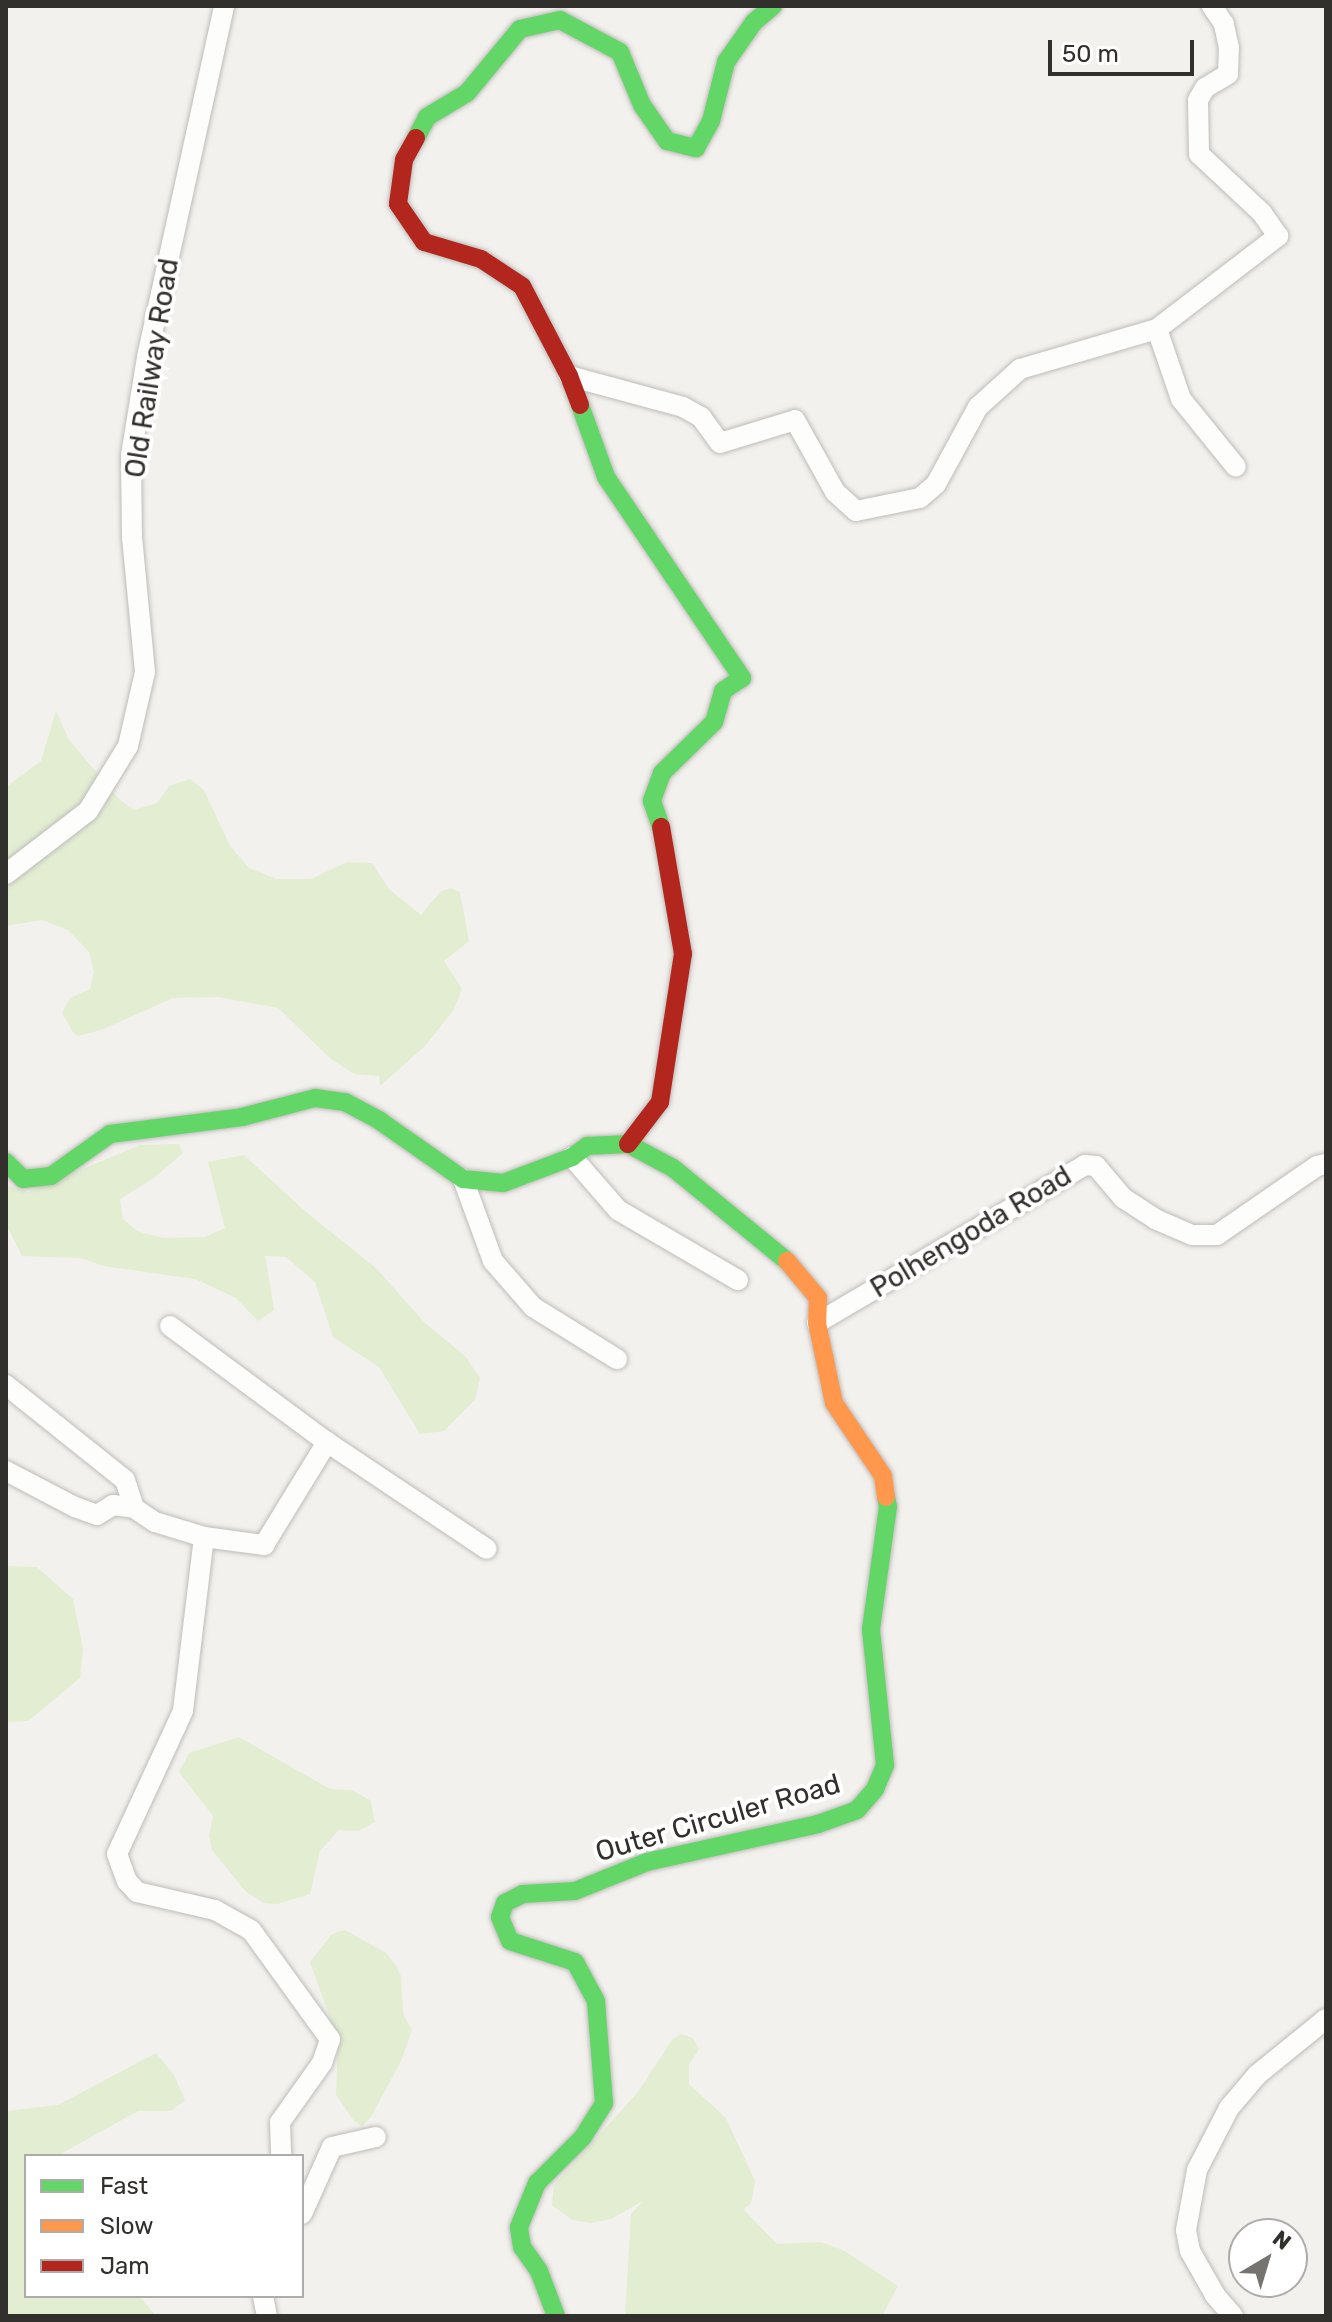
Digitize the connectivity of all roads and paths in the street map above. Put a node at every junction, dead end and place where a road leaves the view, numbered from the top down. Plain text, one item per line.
1 (224, 6) edge
2 (773, 6) edge
3 (1212, 6) edge
4 (1157, 329) junction
5 (569, 376) junction
6 (1236, 467) dead end
7 (6, 874) edge
8 (628, 1144) junction
9 (572, 1157) junction
10 (6, 1162) edge
11 (1326, 1164) edge
12 (463, 1179) junction
13 (738, 1280) dead end
14 (817, 1323) junction
15 (170, 1326) dead end
16 (617, 1359) dead end
17 (6, 1385) edge
18 (327, 1442) junction
19 (6, 1471) edge
20 (134, 1508) junction
21 (204, 1537) junction
22 (487, 1549) dead end
23 (1326, 2019) edge
24 (376, 2137) dead end
25 (281, 2154) edge
26 (304, 2210) edge
27 (556, 2316) edge
28 (1233, 2316) edge

1 - 7 street, Old Railway Road
2 - 5 street
3 - 4 street
4 - 5 street
4 - 6 street
5 - 8 street
8 - 9 street
8 - 14 street, Outer Circuler Road
9 - 12 street
9 - 13 street
10 - 12 street
11 - 14 street, Polhengoda Road
12 - 16 street
14 - 27 street, Outer Circuler Road
15 - 18 street
17 - 20 street
18 - 21 street
18 - 22 street
19 - 20 street
20 - 21 street
21 - 25 street
23 - 28 street
24 - 26 street

